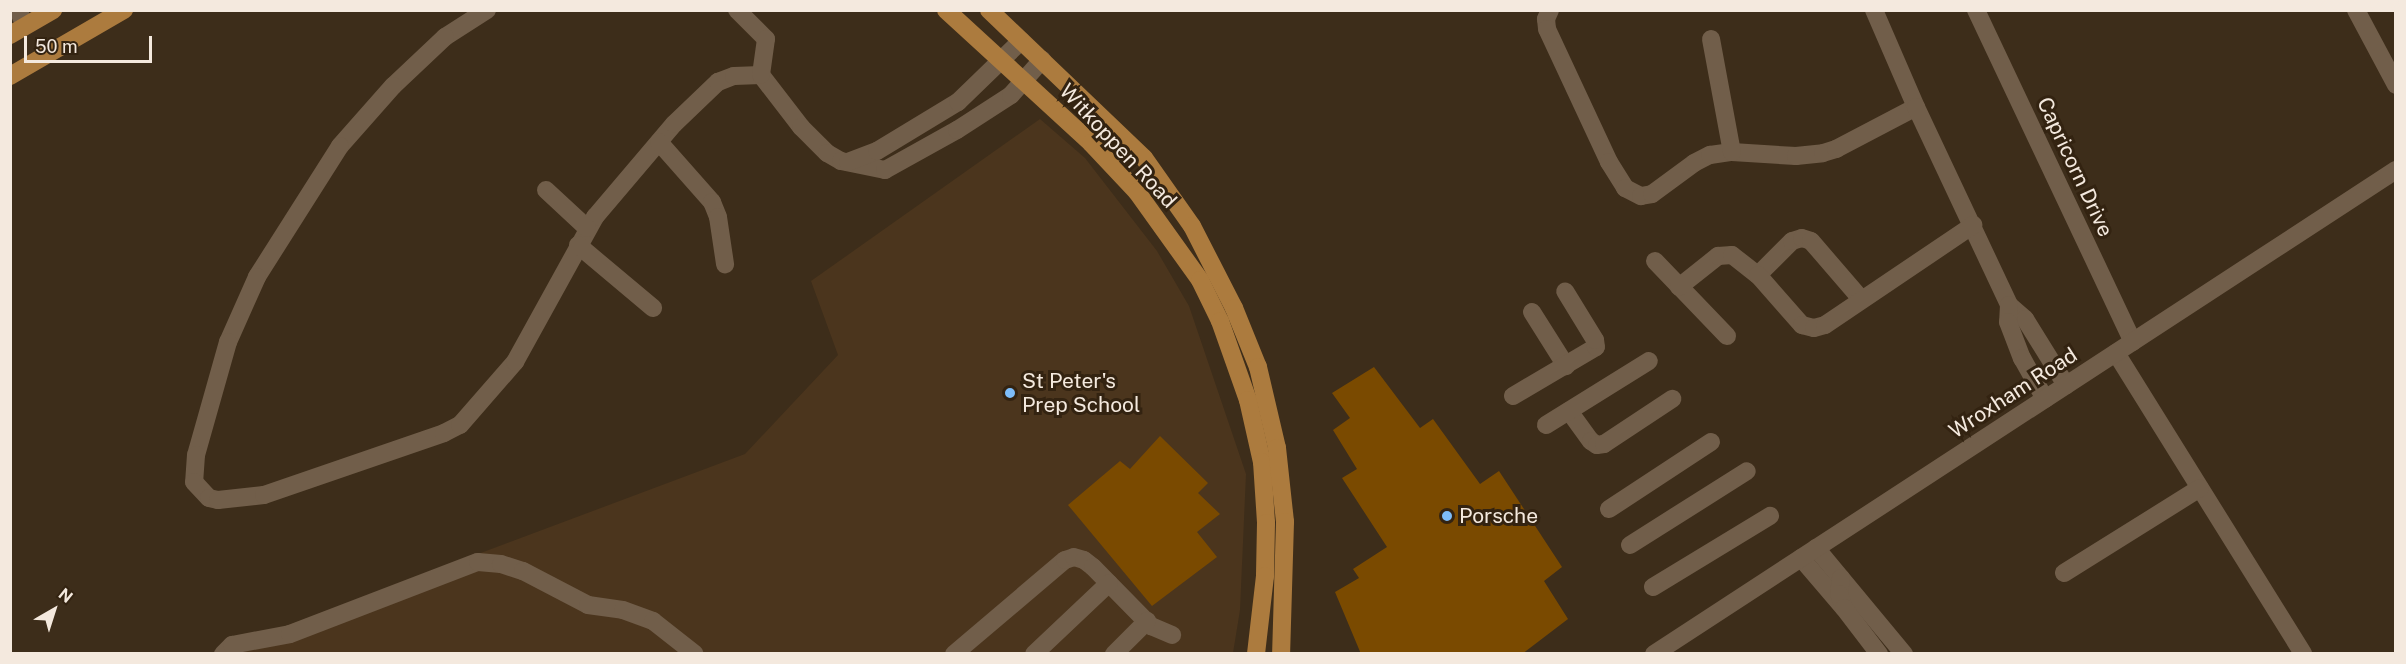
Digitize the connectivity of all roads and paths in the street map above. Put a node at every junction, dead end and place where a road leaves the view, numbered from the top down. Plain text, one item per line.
1 (53, 10) edge
2 (124, 10) edge
3 (487, 10) edge
4 (737, 10) edge
5 (946, 10) edge
6 (989, 10) edge
7 (1550, 10) edge
8 (1874, 10) edge
9 (1976, 10) edge
10 (2356, 10) edge
11 (18, 24) edge
12 (1711, 39) dead end
13 (1021, 41) junction
14 (1042, 60) junction
15 (1003, 61) junction
16 (761, 75) junction
17 (10, 76) edge
18 (1023, 81) junction
19 (2395, 90) edge
20 (1916, 107) junction
21 (914, 129) junction
22 (658, 142) junction
23 (923, 150) junction
24 (1732, 152) junction
25 (846, 162) junction
26 (2396, 170) edge
27 (546, 190) dead end
28 (1973, 225) junction
29 (587, 228) junction
30 (578, 245) junction
31 (1655, 261) dead end
32 (725, 264) dead end
33 (1758, 275) junction
34 (1679, 287) junction
35 (1565, 291) dead end
36 (1861, 298) junction
37 (2009, 305) junction
38 (654, 308) dead end
39 (1532, 312) dead end
40 (1727, 336) dead end
41 (2133, 342) junction
42 (2116, 353) junction
43 (1649, 361) dead end
44 (1566, 366) junction
45 (2066, 385) junction
46 (1513, 396) dead end
47 (1671, 399) dead end
48 (2046, 399) junction
49 (1569, 411) junction
50 (1546, 425) dead end
51 (1711, 442) dead end
52 (1747, 471) dead end
53 (2200, 488) junction
54 (1609, 509) dead end
55 (1770, 516) dead end
56 (1630, 545) dead end
57 (1808, 553) junction
58 (2064, 573) dead end
59 (1840, 578) junction
60 (1109, 584) junction
61 (1653, 587) dead end
62 (1844, 608) junction
63 (1147, 621) junction
64 (1172, 635) dead end
65 (964, 651) edge
66 (223, 654) edge
67 (695, 654) edge
68 (1034, 654) edge
69 (1114, 654) edge
70 (1256, 654) edge
71 (1281, 654) edge
72 (1654, 654) edge
73 (1880, 654) edge
74 (1904, 654) edge
75 (2303, 654) edge

1 - 11 main road
2 - 17 main road
3 - 30 street
4 - 16 street
5 - 15 main road, Witkoppen Road
6 - 13 main road, Witkoppen Road
7 - 24 street
8 - 20 street
9 - 41 street, Capricorn Drive
10 - 19 street
12 - 24 street
13 - 14 main road, Witkoppen Road
13 - 15 street
14 - 18 street
14 - 71 main road, Witkoppen Road
15 - 18 main road, Witkoppen Road
15 - 21 street
16 - 22 street
16 - 25 street
18 - 23 street
18 - 70 main road, Witkoppen Road
20 - 24 street
20 - 28 street
21 - 23 street
21 - 25 street
22 - 29 street
22 - 32 street
23 - 25 street
26 - 41 street, Wroxham Road
27 - 29 street
28 - 36 street
28 - 37 street
29 - 30 street
30 - 38 street
31 - 34 street
33 - 34 street
33 - 36 street
33 - 36 street
34 - 40 street
35 - 44 street
37 - 45 street
37 - 48 street
39 - 44 street
41 - 42 street, Wroxham Road
42 - 45 street, Wroxham Road
42 - 53 street
43 - 49 street
44 - 46 street
45 - 48 street, Wroxham Road
47 - 49 street
48 - 57 street, Wroxham Road
49 - 50 street
51 - 54 street
52 - 56 street
53 - 58 street
53 - 75 street
55 - 61 street
57 - 59 street
57 - 62 street
57 - 72 street, Wroxham Road
59 - 62 street
59 - 74 street
60 - 63 street
60 - 65 street
60 - 68 street
62 - 73 street
63 - 64 street
63 - 69 street
66 - 67 street

